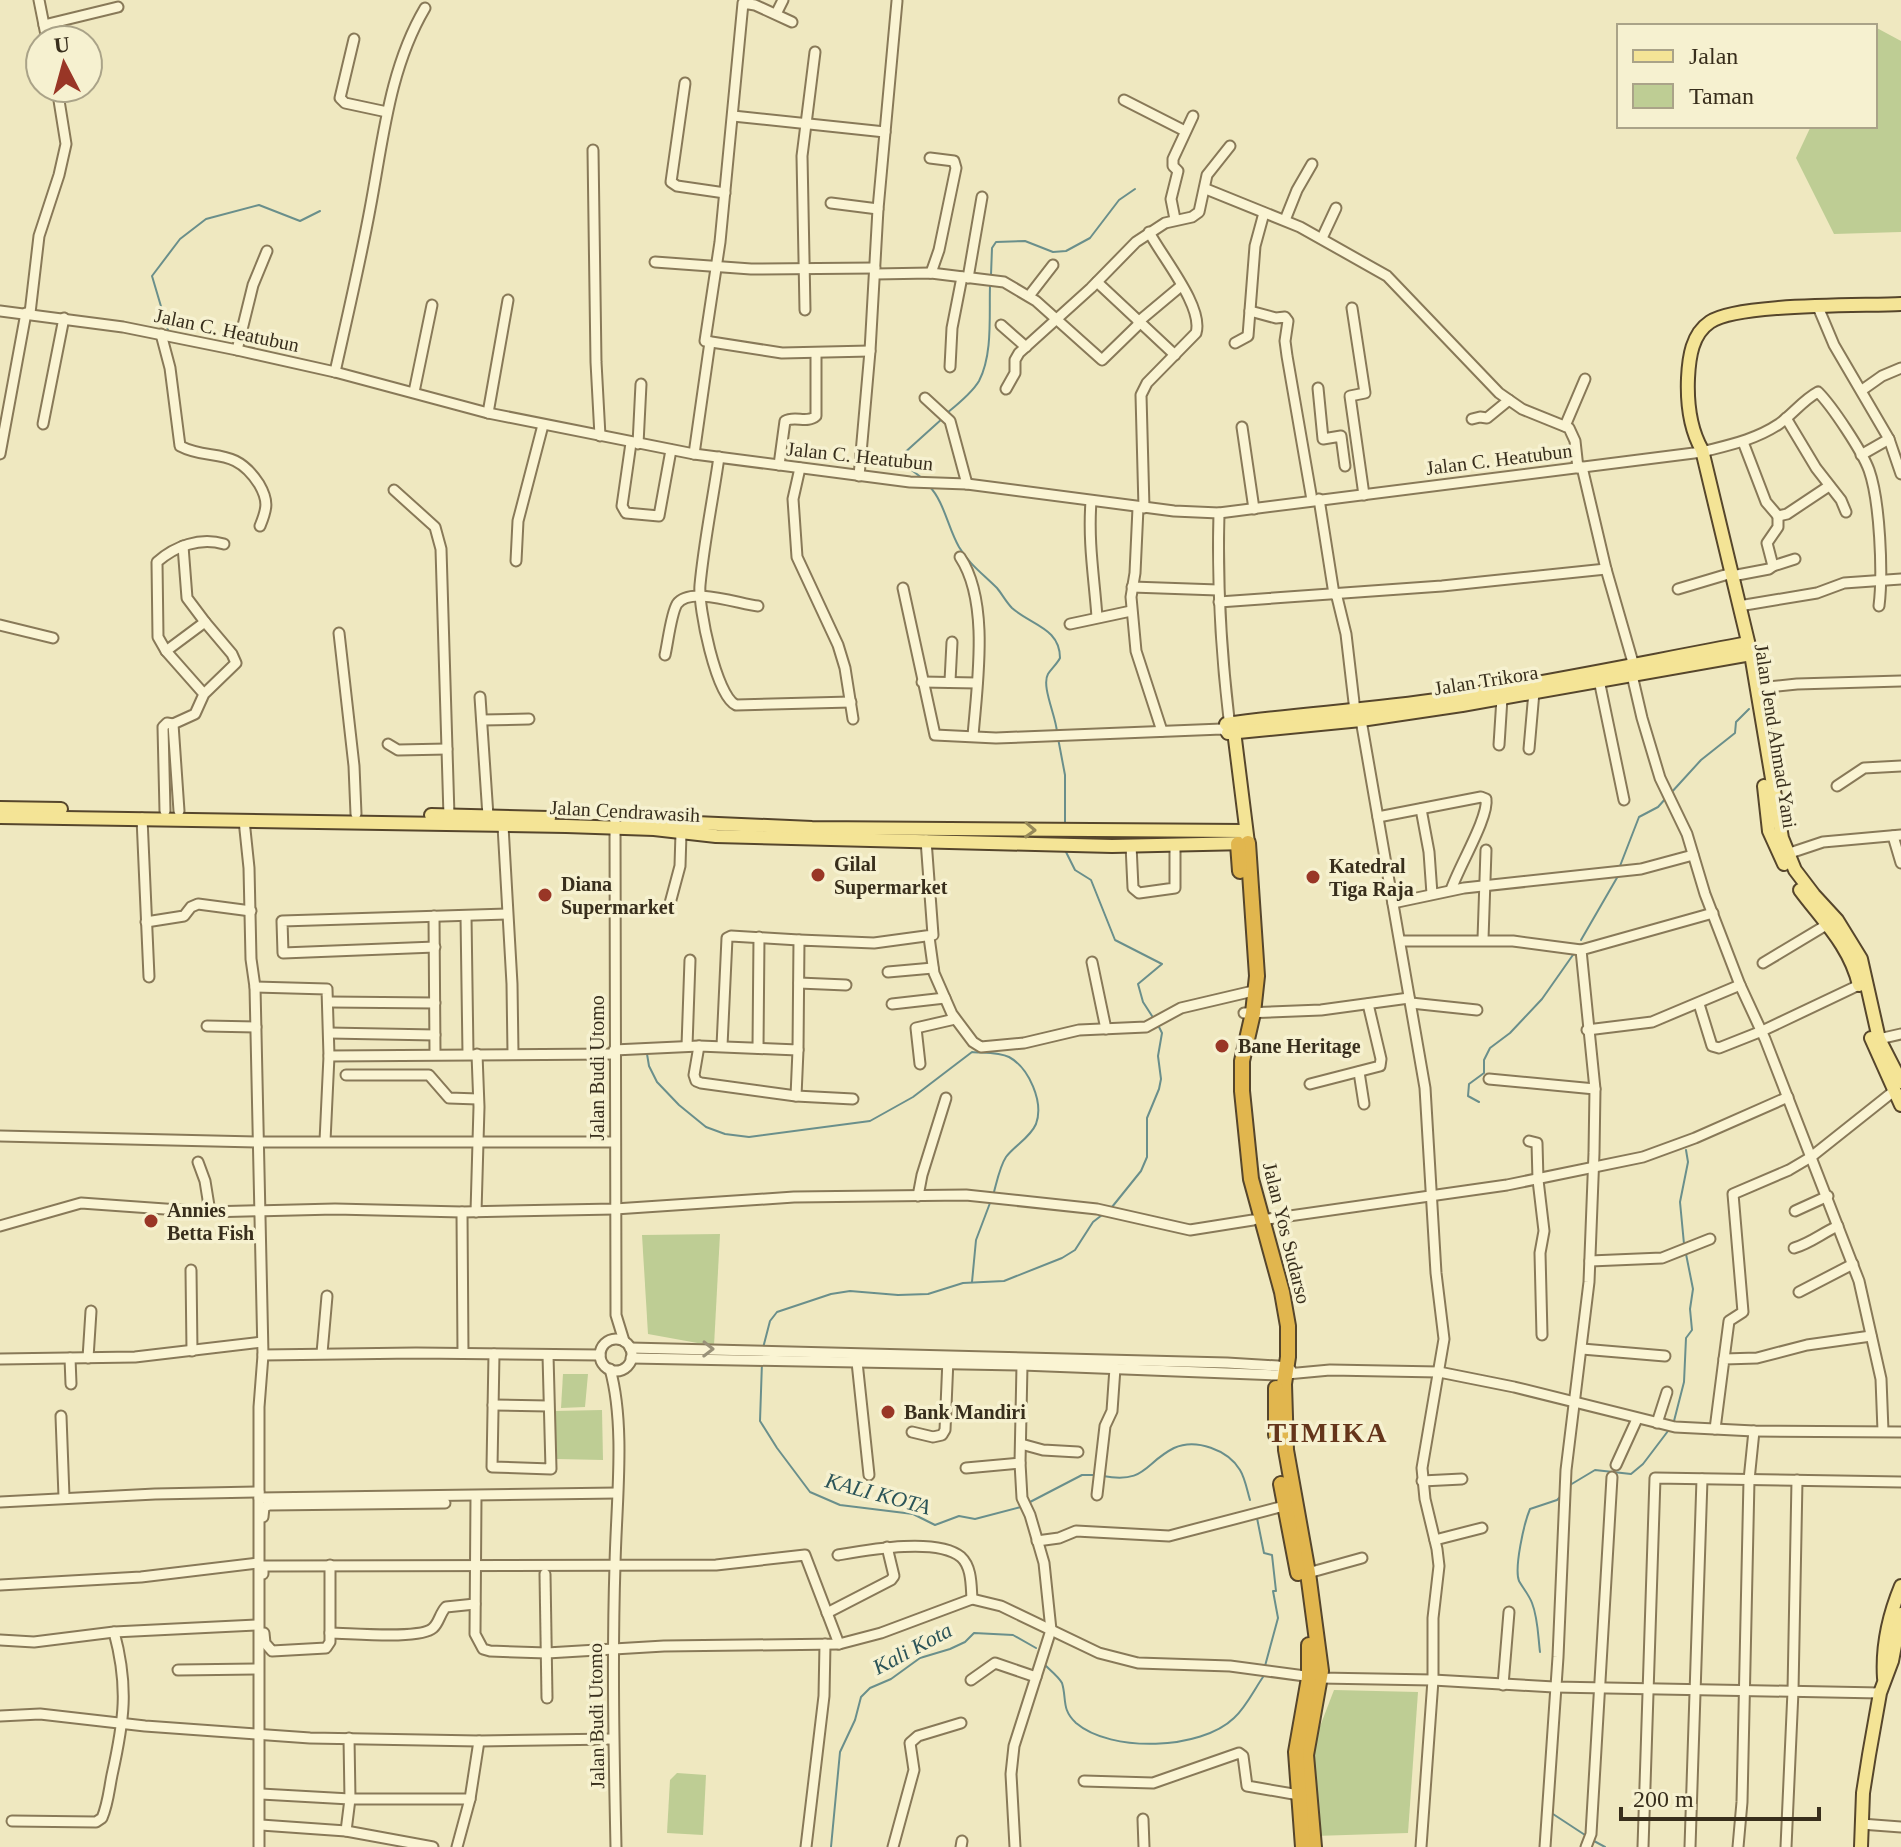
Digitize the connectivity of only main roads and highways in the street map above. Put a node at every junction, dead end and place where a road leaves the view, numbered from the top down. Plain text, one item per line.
1 (1901, 304) edge
2 (1729, 576) junction
3 (1746, 649) junction
4 (1598, 677) junction
5 (1358, 715) junction
6 (1228, 727) joint
7 (0, 808) edge
8 (0, 817) edge
9 (615, 824) junction
10 (1111, 831) junction
11 (811, 833) junction
12 (1000, 835) junction
13 (1242, 837) junction
14 (1112, 846) junction
15 (1841, 933) junction
16 (1249, 1013) junction
17 (1897, 1087) edge
18 (1901, 1105) edge
19 (1284, 1371) junction
20 (1901, 1586) edge
21 (1901, 1614) edge
22 (1898, 1646) edge
23 (1315, 1678) junction
24 (1882, 1687) junction
25 (1303, 1847) edge
26 (1314, 1847) edge
27 (1861, 1847) edge

1 - 2 main road, Jalan Jend Ahmad Yani
2 - 3 main road, Jalan Jend Ahmad Yani
2 - 3 main road, Jalan Jend Ahmad Yani
3 - 4 main road, Jalan Trikora
3 - 15 main road, Jalan Jend Ahmad Yani
3 - 15 main road, Jalan Jend Ahmad Yani
4 - 5 main road, Jalan Trikora
4 - 5 main road, Jalan Trikora
5 - 6 main road, Jalan Trikora
6 - 13 main road, Jalan Yos Sudarso
7 - 9 main road, Jalan Cendrawasih
8 - 9 main road, Jalan Cendrawasih
9 - 11 main road, Jalan Cendrawasih
9 - 11 main road, Jalan Cendrawasih
12 -> 10 main road, Jalan Cendrawasih
10 - 13 main road, Jalan Cendrawasih
10 - 14 main road
11 - 12 main road, Jalan Cendrawasih
11 - 12 main road, Jalan Cendrawasih
12 - 14 main road, Jalan Cendrawasih
13 - 14 main road, Jalan Cendrawasih
13 - 16 highway, Jalan Yos Sudarso
13 - 16 highway, Jalan Yos Sudarso
15 - 17 main road, Jalan Jend Ahmad Yani
15 - 17 main road, Jalan Jend Ahmad Yani
16 - 19 highway, Jalan Yos Sudarso
17 - 18 main road, Jalan Jend Ahmad Yani
19 - 23 highway, Jalan Yos Sudarso
19 - 23 highway, Jalan Yos Sudarso
20 - 24 main road
21 - 22 main road
22 - 24 main road
23 - 25 highway, Jalan Yos Sudarso
23 - 26 highway, Jalan Yos Sudarso
24 - 27 main road

